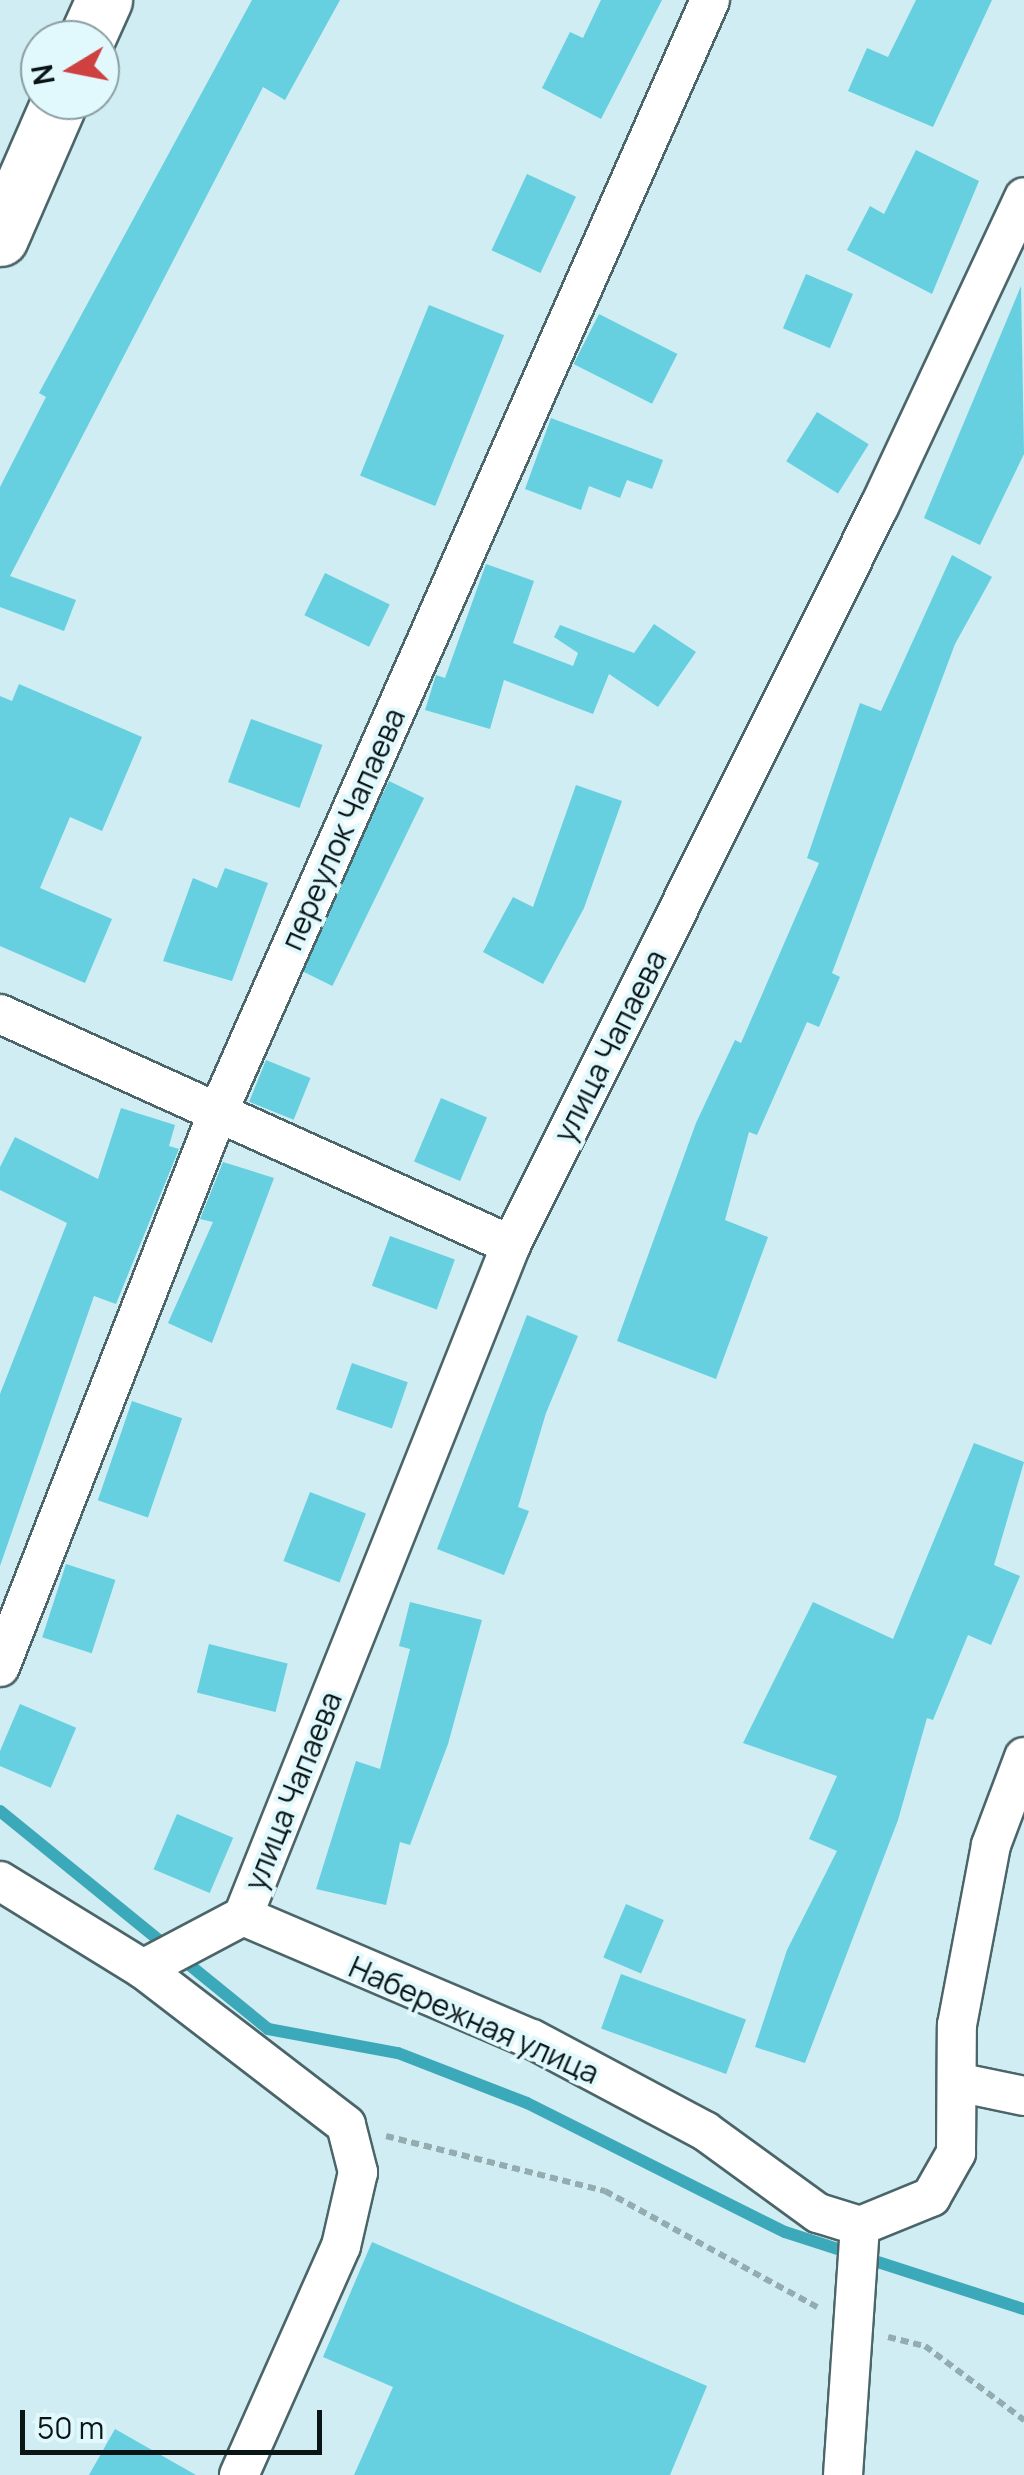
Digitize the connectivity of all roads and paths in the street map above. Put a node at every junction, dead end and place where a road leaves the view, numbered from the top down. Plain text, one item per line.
1 (710, 0) edge
2 (51, 120) edge
3 (1024, 196) edge
4 (0, 238) edge
5 (0, 1014) edge
6 (218, 1112) junction
7 (511, 1245) junction
8 (0, 1667) edge
9 (1024, 1757) edge
10 (0, 1881) edge
11 (243, 1916) junction
12 (142, 1969) junction
13 (957, 2082) junction
14 (1024, 2096) edge
15 (346, 2125) junction
16 (860, 2226) junction
17 (860, 2310) junction
18 (1024, 2420) edge
19 (238, 2475) edge
20 (843, 2475) edge

1 - 6 street, переулок Чапаева
2 - 4 main road
3 - 7 street, улица Чапаева
5 - 6 street
6 - 7 street
6 - 8 street, переулок Чапаева
7 - 11 street, улица Чапаева
9 - 13 street
10 - 12 street
11 - 12 street
11 - 16 street, Набережная улица
12 - 15 street
13 - 14 street
13 - 16 street
15 - 17 path
15 - 19 street
16 - 17 street
17 - 18 path
17 - 20 street

